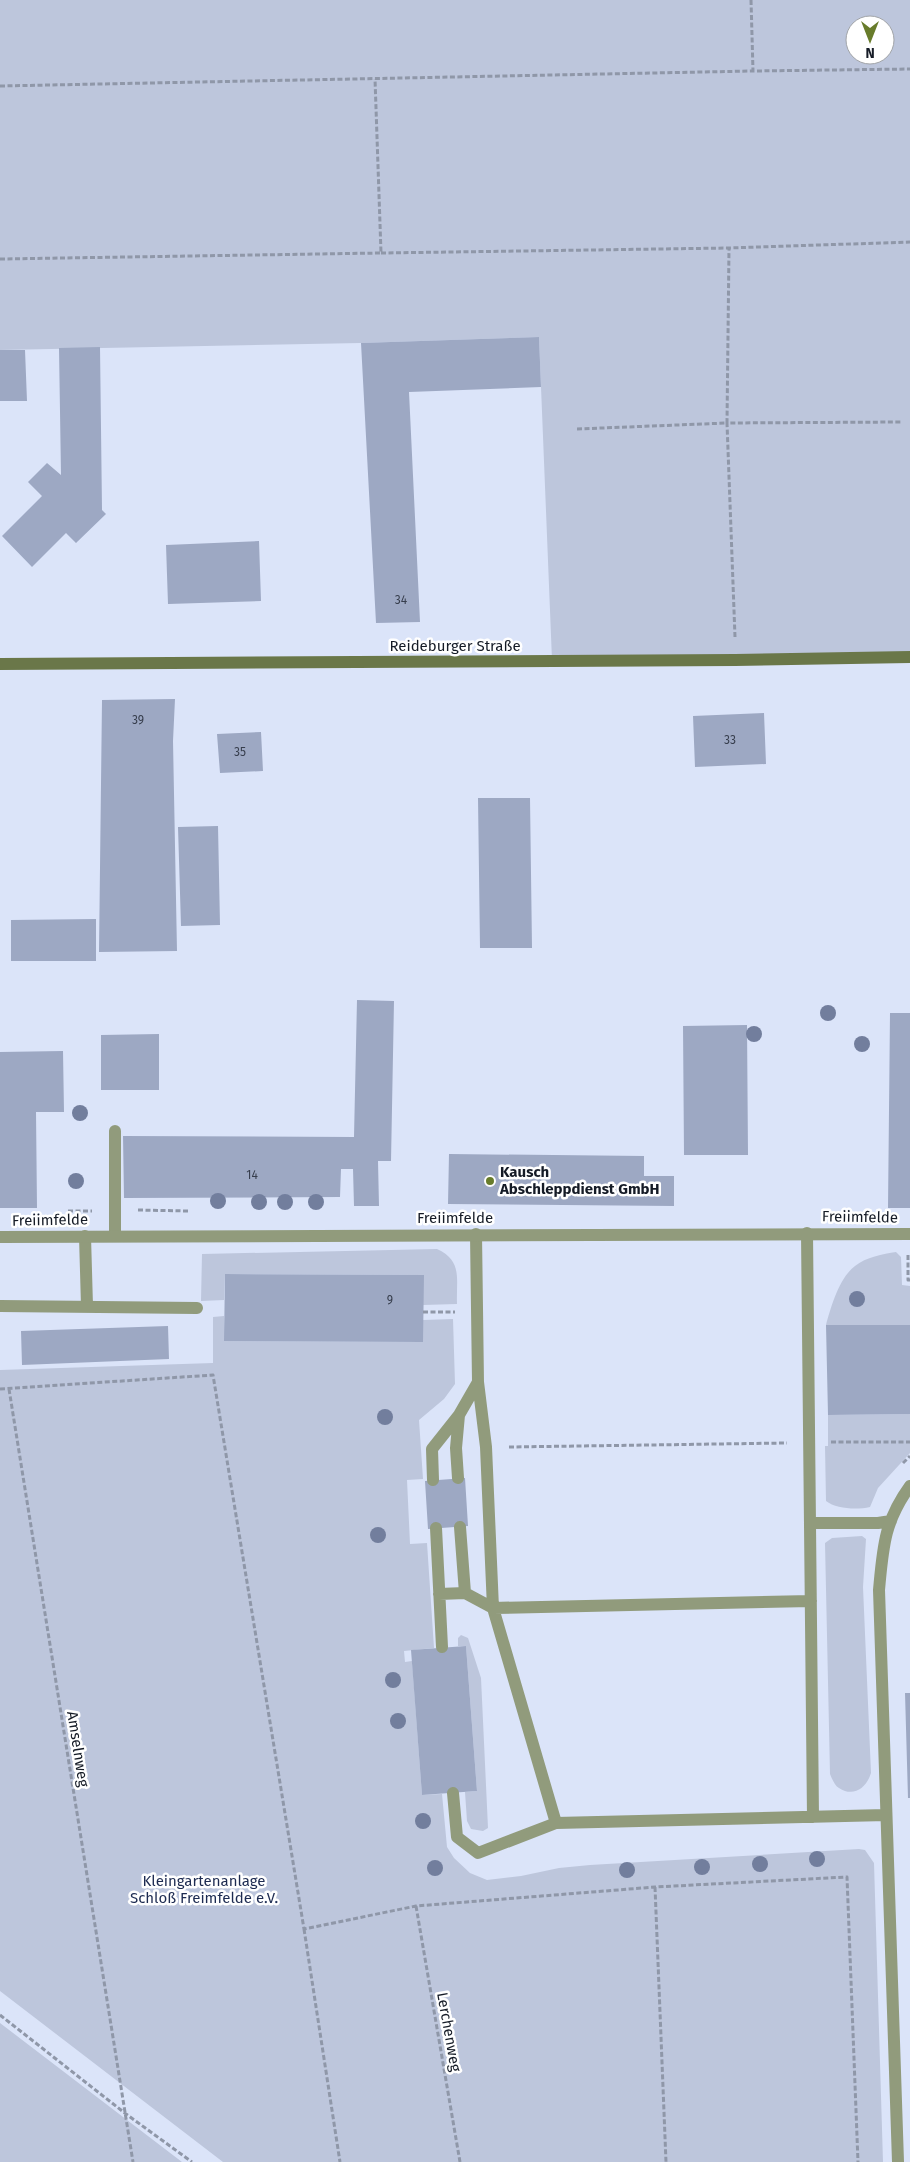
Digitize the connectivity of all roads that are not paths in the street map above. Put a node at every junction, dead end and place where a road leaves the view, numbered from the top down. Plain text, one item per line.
1 (910, 658) edge
2 (0, 664) edge
3 (115, 1130) dead end
4 (807, 1233) junction
5 (476, 1234) junction
6 (910, 1234) edge
7 (85, 1236) junction
8 (115, 1236) junction
9 (0, 1237) edge
10 (0, 1306) edge
11 (87, 1306) junction
12 (197, 1308) dead end
13 (478, 1382) junction
14 (459, 1415) junction
15 (458, 1478) dead end
16 (433, 1480) dead end
17 (910, 1486) edge
18 (891, 1521) junction
19 (810, 1523) junction
20 (460, 1527) dead end
21 (436, 1528) dead end
22 (465, 1592) junction
23 (439, 1594) junction
24 (811, 1601) junction
25 (492, 1608) junction
26 (442, 1647) dead end
27 (453, 1793) dead end
28 (886, 1815) junction
29 (813, 1817) junction
30 (556, 1822) junction
31 (898, 2162) edge

1 - 2 street, Reideburger Straße
3 - 8 street
4 - 5 street, Freiimfelde
4 - 6 street, Freiimfelde
4 - 19 street
5 - 8 street, Freiimfelde
5 - 13 street
7 - 8 street, Freiimfelde
7 - 9 street, Freiimfelde
7 - 11 street
10 - 11 street
11 - 12 street
13 - 14 street
13 - 25 street
14 - 15 street
14 - 16 street
17 - 18 street
18 - 19 street
18 - 28 street
19 - 24 street
20 - 22 street
21 - 23 street
22 - 23 street
22 - 25 street
23 - 26 street
24 - 25 street
24 - 29 street
25 - 30 street
27 - 30 street
28 - 29 street
28 - 31 street
29 - 30 street

